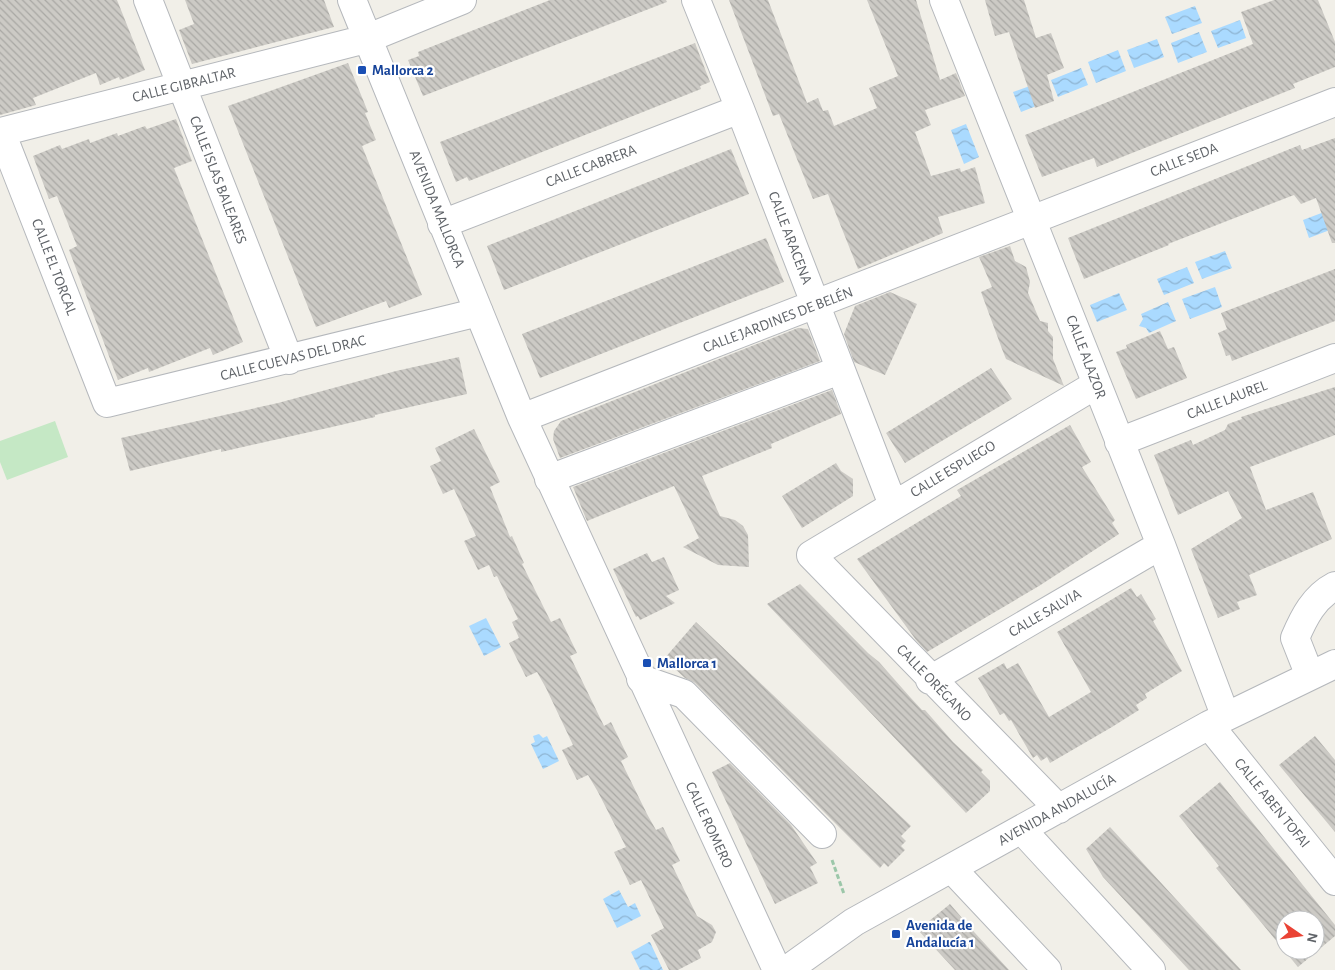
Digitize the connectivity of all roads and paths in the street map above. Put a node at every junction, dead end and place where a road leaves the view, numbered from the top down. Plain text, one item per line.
1 (148, 0) edge
2 (352, 0) edge
3 (462, 0) edge
4 (696, 0) edge
5 (944, 0) edge
6 (366, 39) junction
7 (181, 86) junction
8 (1335, 102) edge
9 (740, 109) junction
10 (1, 132) edge
11 (1032, 219) junction
12 (442, 224) junction
13 (816, 306) junction
14 (479, 312) junction
15 (1335, 358) edge
16 (288, 360) junction
17 (840, 370) junction
18 (1097, 384) junction
19 (107, 403) joint
20 (522, 418) junction
21 (1120, 442) junction
22 (549, 479) junction
23 (893, 505) junction
24 (1161, 545) junction
25 (811, 555) joint
26 (1335, 586) edge
27 (1335, 664) edge
28 (1310, 676) junction
29 (641, 679) junction
30 (930, 680) junction
31 (1217, 720) junction
32 (1059, 809) junction
33 (1022, 830) junction
34 (822, 834) joint
35 (952, 869) junction
36 (1335, 881) edge
37 (854, 922) junction
38 (777, 970) edge
39 (787, 970) edge
40 (1047, 970) edge
41 (1151, 970) edge

1 - 7 street, CALLE ISLAS BALEARES
2 - 6 street, AVENIDA MALLORCA
3 - 6 street, CALLE GIBRALTAR
4 - 9 street, CALLE ARACENA
5 - 11 street, CALLE ALAZOR
6 - 7 street, CALLE GIBRALTAR
6 - 12 street, AVENIDA MALLORCA
7 - 10 street, CALLE GIBRALTAR
7 - 16 street, CALLE ISLAS BALEARES
8 - 11 street, CALLE SEDA
9 - 12 street, CALLE CABRERA
9 - 13 street, CALLE ARACENA
10 - 19 street, CALLE EL TORCAL
11 - 13 street, CALLE JARDINES DE BELÉN
11 - 18 street, CALLE ALAZOR
12 - 14 street, AVENIDA MALLORCA
13 - 17 street, CALLE ARACENA
13 - 20 street, CALLE JARDINES DE BELÉN
14 - 16 street, CALLE CUEVAS DEL DRAC
14 - 20 street, AVENIDA MALLORCA
15 - 21 street, CALLE LAUREL
16 - 19 street, CALLE CUEVAS DEL DRAC
17 - 22 street
17 - 23 street, CALLE ARACENA
18 - 21 street, CALLE ALAZOR
18 - 23 street, CALLE ESPLIEGO
20 - 22 street, CALLE ROMERO
21 - 24 street, CALLE ALAZOR
22 - 29 street, CALLE ROMERO
23 - 25 street, CALLE ESPLIEGO
24 - 30 street, CALLE SALVIA
24 - 31 street, CALLE ALAZOR
25 - 30 street, CALLE ORÉGANO
26 - 28 street
27 - 28 street, AVENIDA ANDALUCÍA
28 - 31 street, AVENIDA ANDALUCÍA
29 - 34 street
29 - 38 street, CALLE ROMERO
30 - 32 street, CALLE ORÉGANO
31 - 32 street, AVENIDA ANDALUCÍA
31 - 36 street, CALLE ABEN TOFAI
32 - 33 street, AVENIDA ANDALUCÍA
33 - 35 street, AVENIDA ANDALUCÍA
33 - 41 street
34 - 37 path
35 - 37 street, AVENIDA ANDALUCÍA
35 - 40 street
37 - 39 street, AVENIDA ANDALUCÍA

